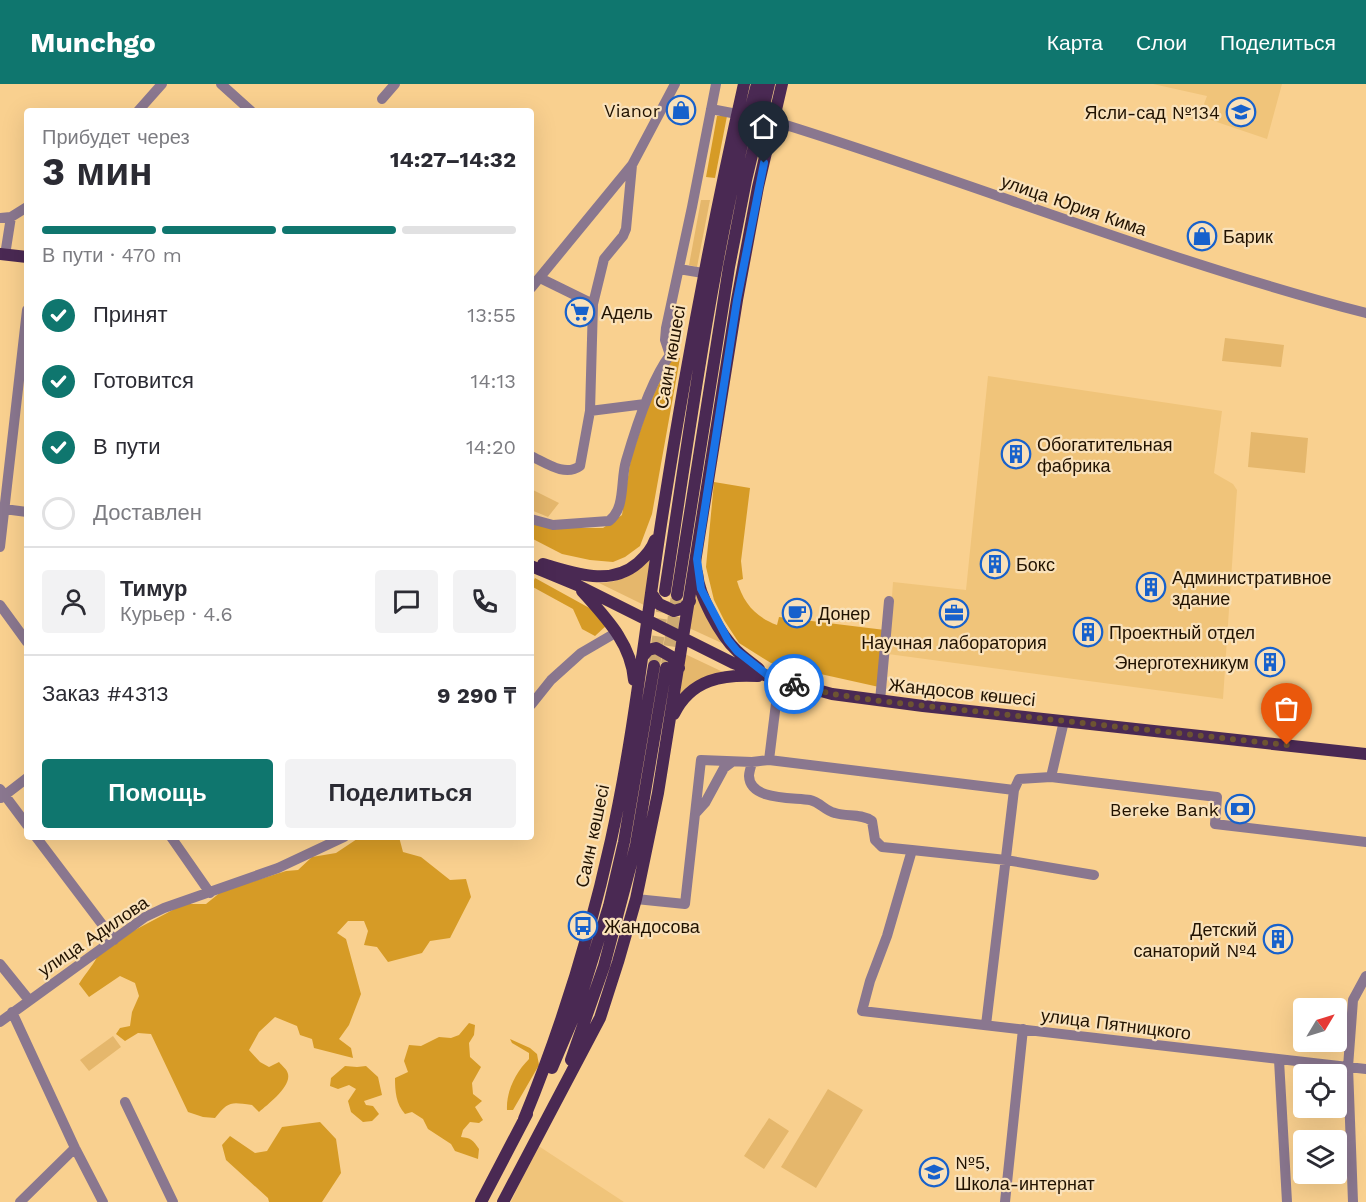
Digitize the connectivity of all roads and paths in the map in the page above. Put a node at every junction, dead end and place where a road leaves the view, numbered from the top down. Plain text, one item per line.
1 (162, 84) edge
2 (221, 84) edge
3 (395, 84) edge
4 (675, 84) edge
5 (716, 84) edge
6 (744, 84) edge
7 (749, 84) edge
8 (756, 84) edge
9 (769, 84) edge
10 (780, 84) edge
11 (382, 99) dead end
12 (146, 102) junction
13 (141, 108) edge
14 (153, 108) edge
15 (248, 108) edge
16 (711, 109) junction
17 (738, 111) junction
18 (773, 121) junction
19 (632, 165) junction
20 (719, 198) junction
21 (24, 208) edge
22 (5, 217) edge
23 (751, 225) junction
24 (3, 254) edge
25 (720, 255) junction
26 (24, 257) edge
27 (729, 267) junction
28 (679, 269) junction
29 (703, 273) junction
30 (540, 278) junction
31 (534, 285) edge
32 (593, 304) junction
33 (1366, 313) edge
34 (24, 335) edge
35 (670, 355) junction
36 (688, 357) junction
37 (645, 404) junction
38 (590, 411) junction
39 (534, 457) edge
40 (24, 512) edge
41 (2, 515) edge
42 (534, 520) edge
43 (661, 525) junction
44 (0, 547) edge
45 (697, 559) junction
46 (535, 562) edge
47 (577, 585) junction
48 (651, 593) junction
49 (690, 600) junction
50 (890, 601) dead end
51 (0, 605) edge
52 (648, 620) junction
53 (617, 632) junction
54 (24, 638) edge
55 (684, 639) junction
56 (642, 657) junction
57 (667, 667) junction
58 (775, 678) junction
59 (534, 701) edge
60 (880, 701) junction
61 (635, 702) junction
62 (1064, 721) junction
63 (669, 723) junction
64 (1366, 754) edge
65 (769, 760) junction
66 (732, 762) junction
67 (752, 762) junction
68 (1051, 777) junction
69 (24, 780) edge
70 (1014, 790) junction
71 (2, 794) edge
72 (695, 814) junction
73 (24, 821) edge
74 (38, 840) edge
75 (173, 840) edge
76 (338, 840) edge
77 (1366, 842) edge
78 (912, 850) junction
79 (1006, 860) junction
80 (1094, 874) dead end
81 (210, 893) junction
82 (636, 899) junction
83 (114, 940) junction
84 (0, 964) edge
85 (1366, 976) edge
86 (29, 1000) junction
87 (12, 1012) junction
88 (0, 1022) edge
89 (986, 1025) junction
90 (1023, 1029) junction
91 (1279, 1060) junction
92 (1348, 1067) junction
93 (1366, 1069) edge
94 (555, 1100) junction
95 (125, 1102) dead end
96 (524, 1119) junction
97 (75, 1148) junction
98 (99, 1200) edge
99 (20, 1202) edge
100 (173, 1202) edge
101 (481, 1202) edge
102 (503, 1202) edge
103 (1005, 1202) edge
104 (1287, 1202) edge
105 (1353, 1202) edge

1 - 12 street
2 - 15 street
3 - 11 street
4 - 19 street
5 - 16 street
6 - 17 main road, Саин көшесі
7 - 17 main road
8 - 25 main road, Саин көшесі
9 - 27 main road, Саин көшесі
10 - 18 main road, Саин көшесі
12 - 13 street
12 - 14 street
16 - 17 street
16 - 28 street
17 - 20 main road, Саин көшесі
18 - 23 main road, Саин көшесі
18 - 33 street, улица Юрия Кима
19 - 30 street
19 - 32 street
20 - 25 main road
20 - 29 main road, Саин көшесі
21 - 22 street
22 - 24 street
23 - 27 main road
23 - 45 main road, Саин көшесі
24 - 26 main road
25 - 27 main road, Саин көшесі
28 - 29 street
28 - 35 street
29 - 36 main road, Саин көшесі
30 - 31 street
30 - 32 street
32 - 38 street
34 - 41 street
35 - 36 street
35 - 37 street
36 - 43 main road, Саин көшесі
37 - 38 street
37 - 42 street
38 - 39 street
40 - 41 street
41 - 44 street
43 - 46 main road
43 - 48 main road, Саин көшесі
45 - 49 main road, Саин көшесі
45 - 58 main road
46 - 47 main road, Жандосов көшесі
47 - 52 main road, Жандосов көшесі
47 - 53 main road
48 - 49 main road
48 - 52 main road, Саин көшесі
49 - 55 main road, Саин көшесі
50 - 60 street
51 - 54 street
52 - 55 main road, Жандосов көшесі
52 - 56 main road, Саин көшесі
53 - 59 street
53 - 61 main road
55 - 57 main road, Саин көшесі
55 - 58 main road, Жандосов көшесі
56 - 57 main road
56 - 61 main road, Саин көшесі
57 - 63 main road, Саин көшесі
57 - 94 main road, Саин көшесі
57 - 96 main road, Саин көшесі
58 - 60 main road, Жандосов көшесі
58 - 63 main road
58 - 65 street
60 - 62 main road, Жандосов көшесі
61 - 96 main road, Саин көшесі
62 - 64 main road, Жандосов көшесі
62 - 68 street
63 - 82 main road, Саин көшесі
65 - 67 street
65 - 70 street
66 - 67 street
66 - 72 street
66 - 72 street
67 - 78 street
68 - 70 street
68 - 77 street
69 - 71 street
70 - 79 street
71 - 73 street
72 - 82 street
74 - 83 street
75 - 81 street
76 - 81 street, улица Адилова
78 - 79 street
78 - 89 street, улица Пятницкого
79 - 80 street
79 - 89 street
81 - 83 street, улица Адилова
82 - 94 main road, Саин көшесі
83 - 86 street, улица Адилова
84 - 86 street
85 - 92 street
86 - 87 street, улица Адилова
87 - 88 street, улица Адилова
87 - 97 street
89 - 90 street, улица Пятницкого
90 - 91 street, улица Пятницкого
90 - 103 street
91 - 92 street, улица Пятницкого
91 - 104 street
92 - 93 street, улица Пятницкого
92 - 105 street
94 - 102 main road
95 - 100 street
96 - 101 main road
97 - 98 street
97 - 99 street

